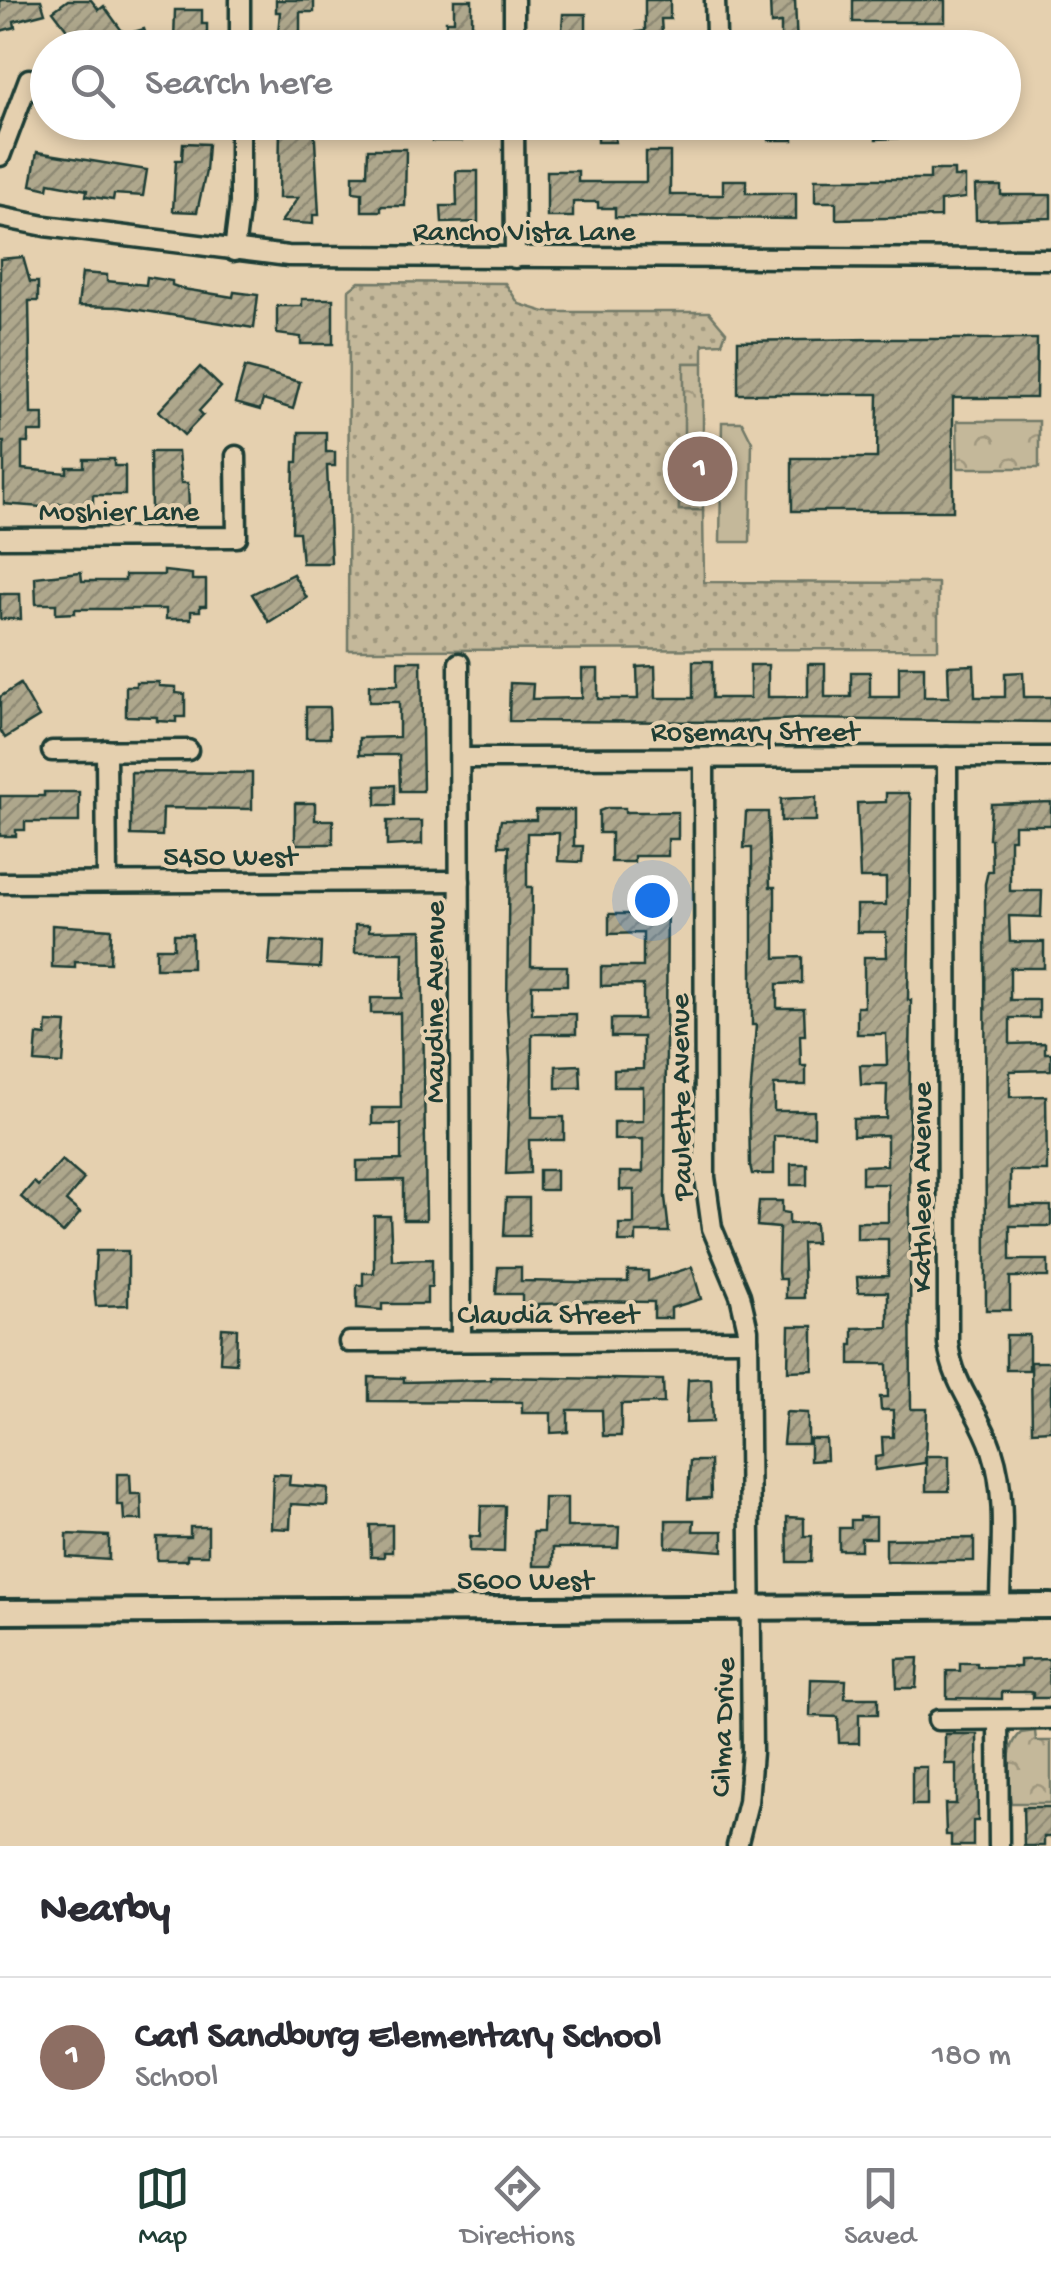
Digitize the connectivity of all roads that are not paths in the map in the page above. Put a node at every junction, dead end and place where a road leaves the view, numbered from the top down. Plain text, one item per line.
1 (240, 0) edge
2 (514, 0) edge
3 (715, 0) edge
4 (240, 30) edge
5 (514, 30) edge
6 (716, 30) edge
7 (29, 78) dead end
8 (240, 140) edge
9 (514, 140) edge
10 (0, 156) edge
11 (0, 217) edge
12 (234, 251) junction
13 (515, 258) junction
14 (1051, 258) edge
15 (236, 456) dead end
16 (0, 538) edge
17 (460, 663) dead end
18 (106, 750) junction
19 (188, 750) dead end
20 (52, 751) dead end
21 (1051, 757) edge
22 (460, 758) junction
23 (704, 758) junction
24 (947, 758) junction
25 (460, 881) junction
26 (107, 882) junction
27 (0, 883) edge
28 (748, 1340) junction
29 (461, 1341) junction
30 (349, 1342) dead end
31 (1000, 1606) junction
32 (1051, 1606) edge
33 (750, 1608) junction
34 (0, 1612) edge
35 (938, 1720) dead end
36 (998, 1720) junction
37 (1051, 1720) edge
38 (737, 1846) edge
39 (999, 1846) edge

1 - 4 street
2 - 5 street
3 - 6 street
7 - 10 street
8 - 12 street
9 - 13 street
11 - 12 street, Rancho Vista Lane
12 - 13 street, Rancho Vista Lane
13 - 14 street, Rancho Vista Lane
15 - 16 street, Moshier Lane
17 - 22 street, Maudine Avenue
18 - 19 street
18 - 20 street
18 - 26 street
21 - 24 street, Rosemary Street
22 - 23 street, Rosemary Street
22 - 25 street, Maudine Avenue
23 - 24 street, Rosemary Street
23 - 28 street, Paulette Avenue
24 - 31 street, Kathleen Avenue
25 - 26 street, 5450 West
25 - 29 street, Maudine Avenue
26 - 27 street, 5450 West
28 - 29 street, Claudia Street
28 - 33 street, Paulette Avenue
29 - 30 street, Claudia Street
31 - 32 main road, 5600 West
31 - 33 main road, 5600 West
33 - 34 main road, 5600 West
33 - 38 street, Cilma Drive
35 - 36 street
36 - 37 street
36 - 39 street

